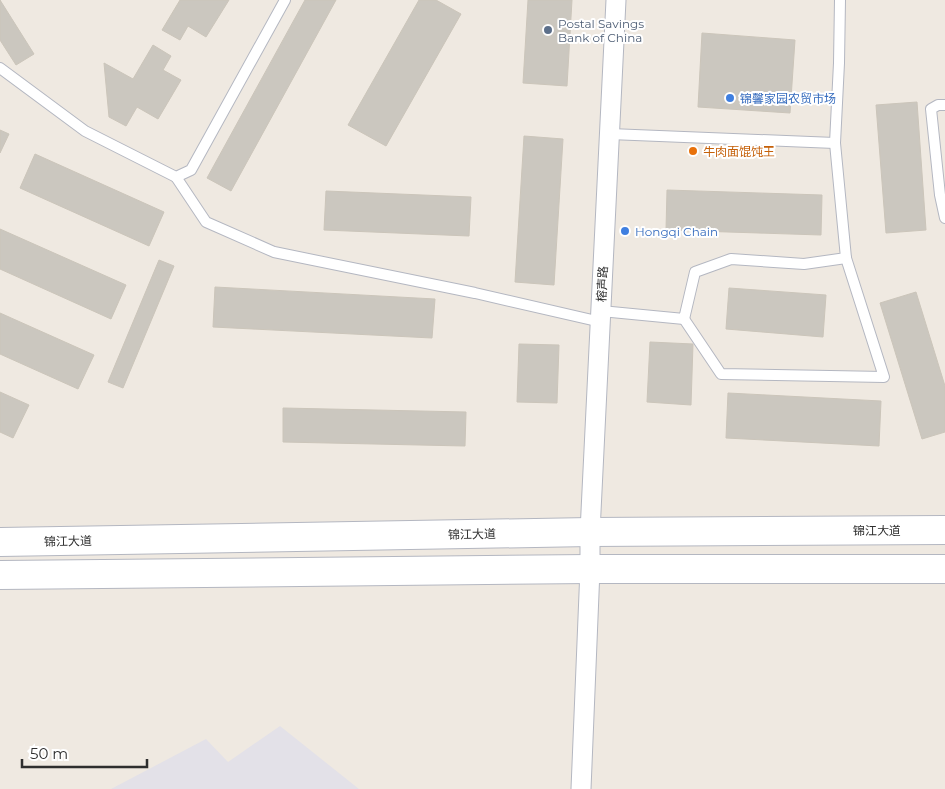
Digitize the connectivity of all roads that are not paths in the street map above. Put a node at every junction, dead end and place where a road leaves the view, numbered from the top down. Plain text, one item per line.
1 (285, 0) edge
2 (616, 0) edge
3 (840, 0) edge
4 (0, 68) edge
5 (945, 105) edge
6 (610, 134) junction
7 (835, 143) junction
8 (176, 178) junction
9 (945, 218) edge
10 (846, 258) junction
11 (601, 316) junction
12 (684, 319) junction
13 (945, 530) edge
14 (590, 532) junction
15 (0, 542) edge
16 (590, 569) junction
17 (945, 569) edge
18 (0, 575) edge
19 (581, 789) edge

1 - 8 lane
2 - 6 street, 榕声路
3 - 7 lane
4 - 8 lane
5 - 9 lane
6 - 7 lane
6 - 11 street, 榕声路
7 - 10 lane
8 - 11 lane
10 - 12 lane
10 - 12 lane
11 - 12 lane
11 - 14 street, 榕声路
13 - 14 main road, 锦江大道
14 - 15 main road, 锦江大道
14 - 16 street, 榕声路
16 - 17 main road
16 - 18 main road
16 - 19 street, 榕声路

